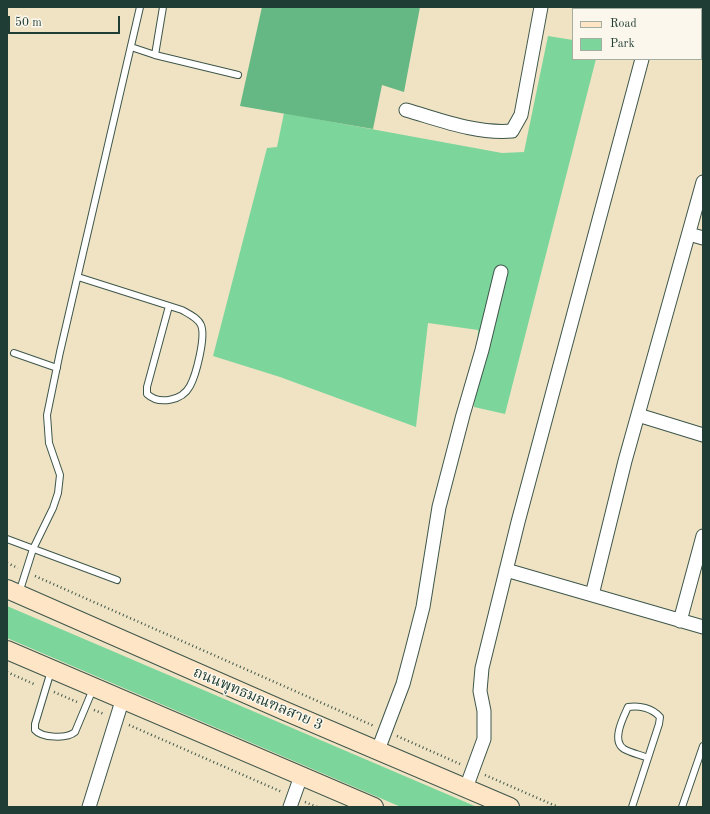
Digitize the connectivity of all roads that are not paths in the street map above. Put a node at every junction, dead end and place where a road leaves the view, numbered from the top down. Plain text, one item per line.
1 (140, 7) edge
2 (163, 7) edge
3 (541, 7) edge
4 (131, 47) junction
5 (155, 55) junction
6 (642, 60) edge
7 (238, 76) dead end
8 (406, 110) dead end
9 (703, 182) edge
10 (690, 234) junction
11 (703, 238) edge
12 (501, 272) dead end
13 (78, 277) junction
14 (169, 306) junction
15 (14, 353) dead end
16 (57, 368) junction
17 (638, 415) junction
18 (703, 436) edge
19 (703, 536) edge
20 (7, 539) edge
21 (33, 549) junction
22 (506, 570) junction
23 (117, 580) dead end
24 (13, 592) edge
25 (592, 595) junction
26 (680, 621) junction
27 (703, 627) edge
28 (7, 650) edge
29 (52, 669) junction
30 (95, 686) junction
31 (123, 698) junction
32 (703, 746) edge
33 (378, 750) junction
34 (648, 758) junction
35 (301, 776) junction
36 (466, 788) junction
37 (292, 802) edge
38 (369, 806) edge
39 (89, 807) edge
40 (510, 807) edge
41 (632, 807) edge
42 (682, 807) edge

1 - 4 lane
2 - 5 lane
3 - 8 street
4 - 5 lane
4 - 13 lane
5 - 7 lane
6 - 22 street
9 - 10 street
10 - 11 street
10 - 17 street
12 - 33 street
13 - 14 lane
13 - 16 lane
14 - 14 lane
15 - 16 lane
16 - 21 lane
17 - 18 street
17 - 25 street
19 - 26 street
20 - 21 lane
21 - 23 lane
21 - 24 lane
22 - 25 street
22 - 36 street
24 - 33 main road, ถนนพุทธมณฑลสาย 3
25 - 26 street
26 - 27 street
28 - 29 main road
29 - 30 main road
29 - 30 lane
30 - 31 main road
31 - 35 main road
31 - 39 street
32 - 42 lane
33 - 36 main road, ถนนพุทธมณฑลสาย 3
34 - 34 lane
34 - 41 lane
35 - 37 street
35 - 38 main road
36 - 40 main road, ถนนพุทธมณฑลสาย 3

